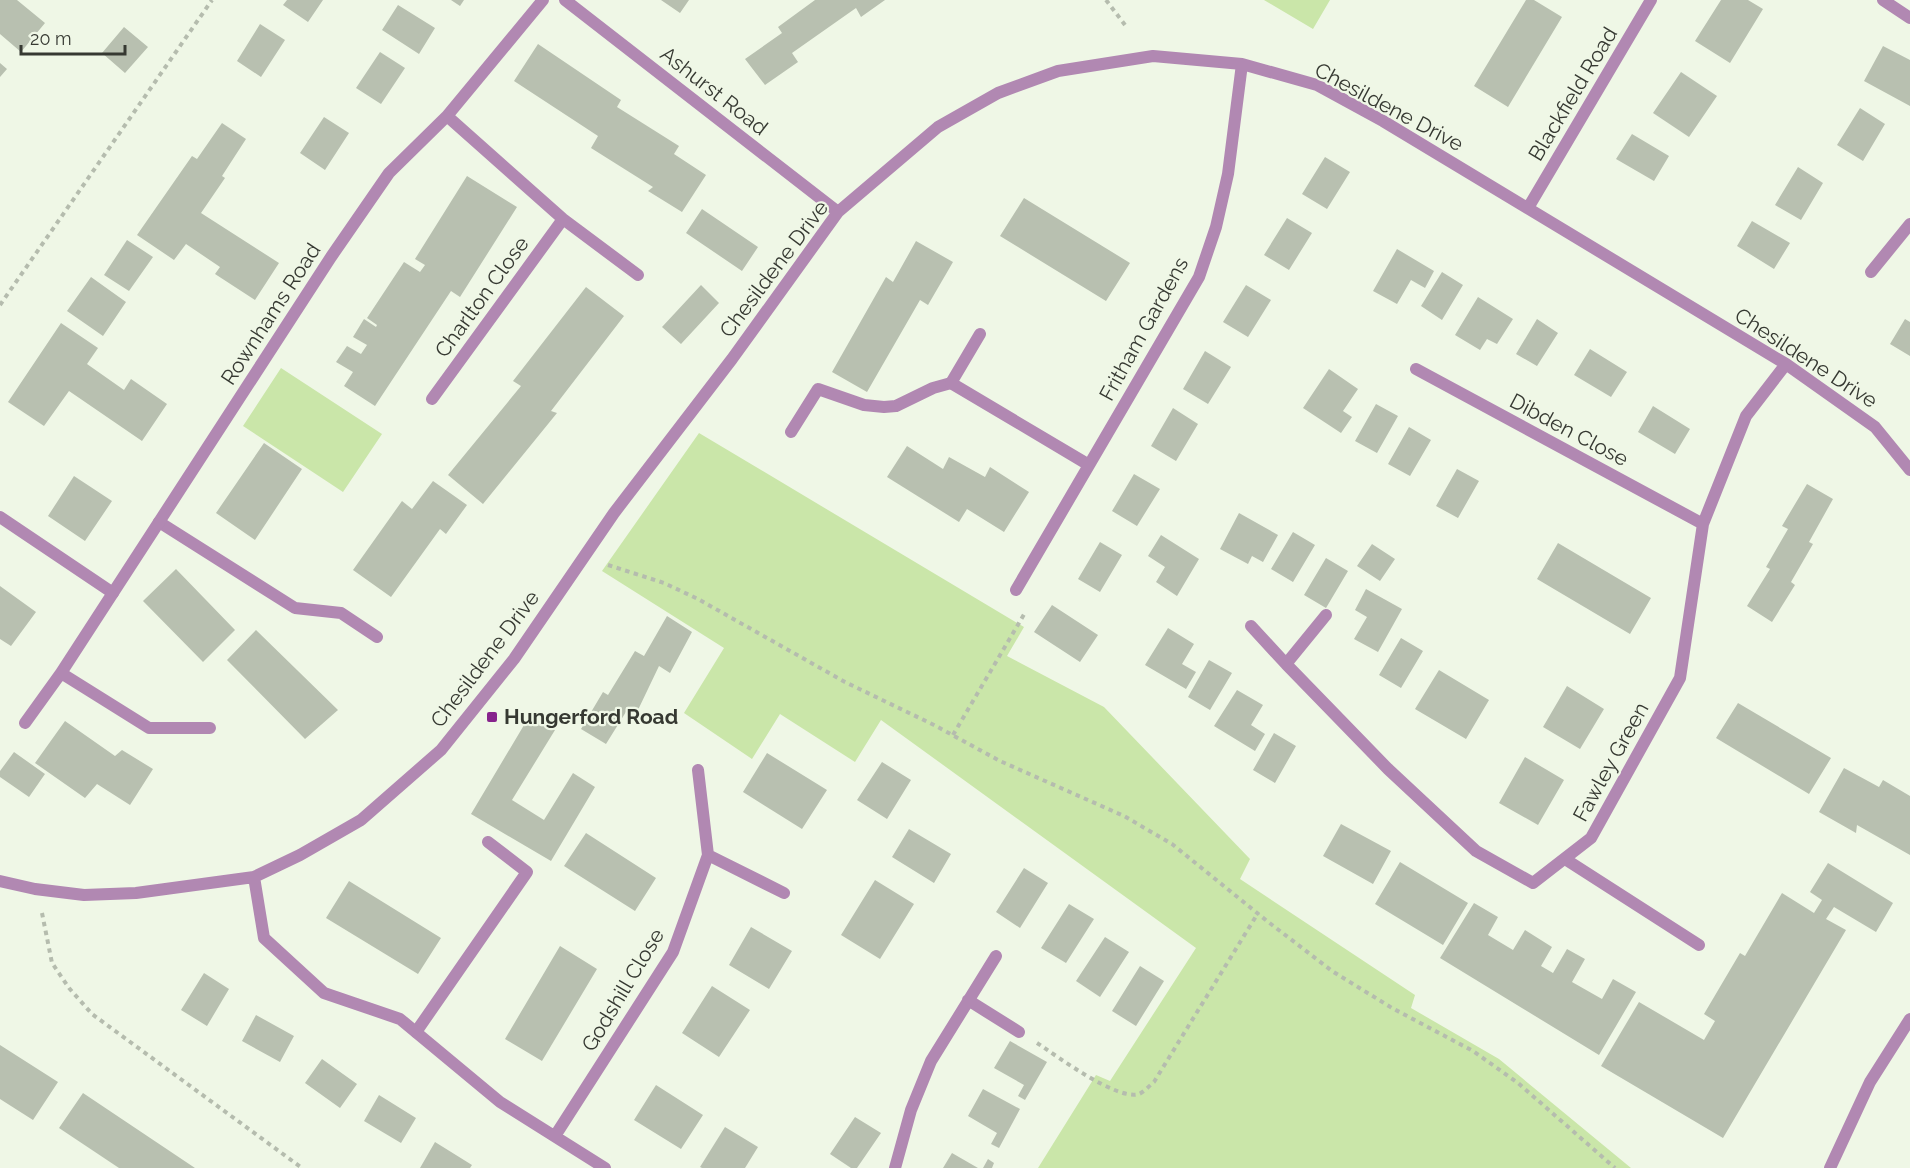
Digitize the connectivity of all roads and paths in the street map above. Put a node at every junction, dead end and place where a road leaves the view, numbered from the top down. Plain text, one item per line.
1 (212, 0) edge
2 (543, 0) edge
3 (565, 0) edge
4 (1106, 0) edge
5 (1651, 0) edge
6 (1883, 0) edge
7 (1910, 18) edge
8 (1125, 25) dead end
9 (1242, 64) junction
10 (447, 116) junction
11 (1528, 208) junction
12 (838, 212) junction
13 (563, 219) junction
14 (1910, 224) edge
15 (1871, 272) dead end
16 (638, 275) dead end
17 (0, 305) edge
18 (980, 334) dead end
19 (1785, 364) junction
20 (1416, 369) dead end
21 (951, 383) junction
22 (432, 399) dead end
23 (791, 432) dead end
24 (1089, 465) junction
25 (1910, 470) edge
26 (0, 517) edge
27 (159, 522) junction
28 (1703, 524) junction
29 (584, 557) junction
30 (1016, 590) joint
31 (113, 592) junction
32 (1326, 615) dead end
33 (1251, 626) dead end
34 (377, 637) dead end
35 (1286, 664) junction
36 (61, 673) junction
37 (25, 723) dead end
38 (210, 728) dead end
39 (953, 735) junction
40 (698, 770) dead end
41 (488, 842) dead end
42 (708, 855) junction
43 (1565, 859) junction
44 (254, 877) junction
45 (0, 881) edge
46 (35, 889) junction
47 (784, 893) dead end
48 (1258, 914) junction
49 (1699, 945) dead end
50 (996, 957) dead end
51 (968, 1000) junction
52 (1910, 1019) edge
53 (416, 1032) junction
54 (1019, 1032) joint
55 (555, 1136) junction
56 (302, 1168) edge
57 (605, 1168) edge
58 (895, 1168) edge
59 (1615, 1168) edge
60 (1830, 1168) edge

1 - 17 path
2 - 10 street, Rownhams Road
3 - 12 street, Ashurst Road
4 - 8 path
5 - 11 street, Blackfield Road
6 - 7 street
9 - 11 street, Chesildene Drive
9 - 12 street, Chesildene Drive
9 - 24 street, Fritham Gardens
10 - 13 street
10 - 27 street, Rownhams Road
11 - 19 street, Chesildene Drive
12 - 29 street, Chesildene Drive
13 - 16 street
13 - 22 street, Charlton Close
14 - 15 street
18 - 21 street
19 - 25 street, Chesildene Drive
19 - 28 street, Fawley Green
20 - 28 street, Dibden Close
21 - 23 street
21 - 24 street
24 - 30 street, Fritham Gardens
26 - 31 street
27 - 31 street, Rownhams Road
27 - 34 street
28 - 43 street, Fawley Green
29 - 39 path
29 - 44 street, Chesildene Drive
30 - 39 path
31 - 36 street, Rownhams Road
32 - 35 street
33 - 35 street, Fawley Green
35 - 43 street, Fawley Green
36 - 37 street, Rownhams Road
36 - 38 street
39 - 48 path
40 - 42 street, Godshill Close
41 - 53 street
42 - 47 street
42 - 55 street, Godshill Close
43 - 49 street
44 - 46 street, Chesildene Drive
44 - 53 street
45 - 46 street, Chesildene Drive
46 - 56 path
48 - 54 path
48 - 59 path
50 - 51 street
51 - 54 street
51 - 58 street
52 - 60 street
53 - 55 street
55 - 57 street

